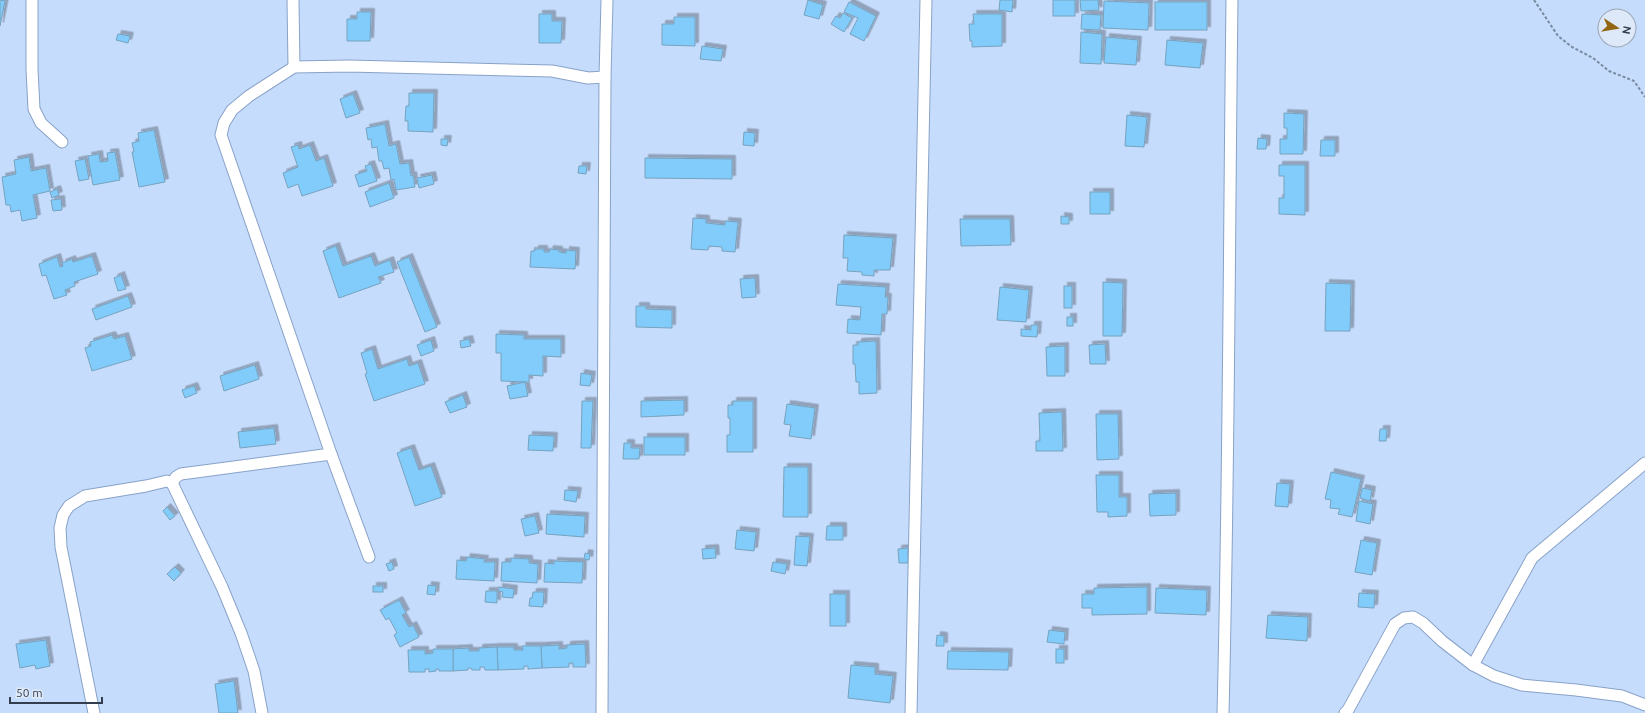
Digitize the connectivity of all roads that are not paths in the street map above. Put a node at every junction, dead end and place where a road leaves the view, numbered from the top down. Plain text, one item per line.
1 (32, 0) edge
2 (292, 0) edge
3 (607, 0) edge
4 (926, 0) edge
5 (1232, 0) edge
6 (294, 67) junction
7 (605, 77) junction
8 (62, 142) dead end
9 (330, 454) junction
10 (1645, 463) edge
11 (172, 483) junction
12 (369, 557) dead end
13 (1473, 665) junction
14 (1645, 705) edge
15 (94, 713) edge
16 (262, 713) edge
17 (602, 713) edge
18 (911, 713) edge
19 (1223, 713) edge
20 (1345, 713) edge

1 - 8 street
2 - 6 street
3 - 7 street
4 - 18 street
5 - 19 street
6 - 7 street
6 - 9 street
7 - 17 street
9 - 11 street
9 - 12 street
10 - 13 street
11 - 15 street
11 - 16 street
13 - 14 street
13 - 20 street

